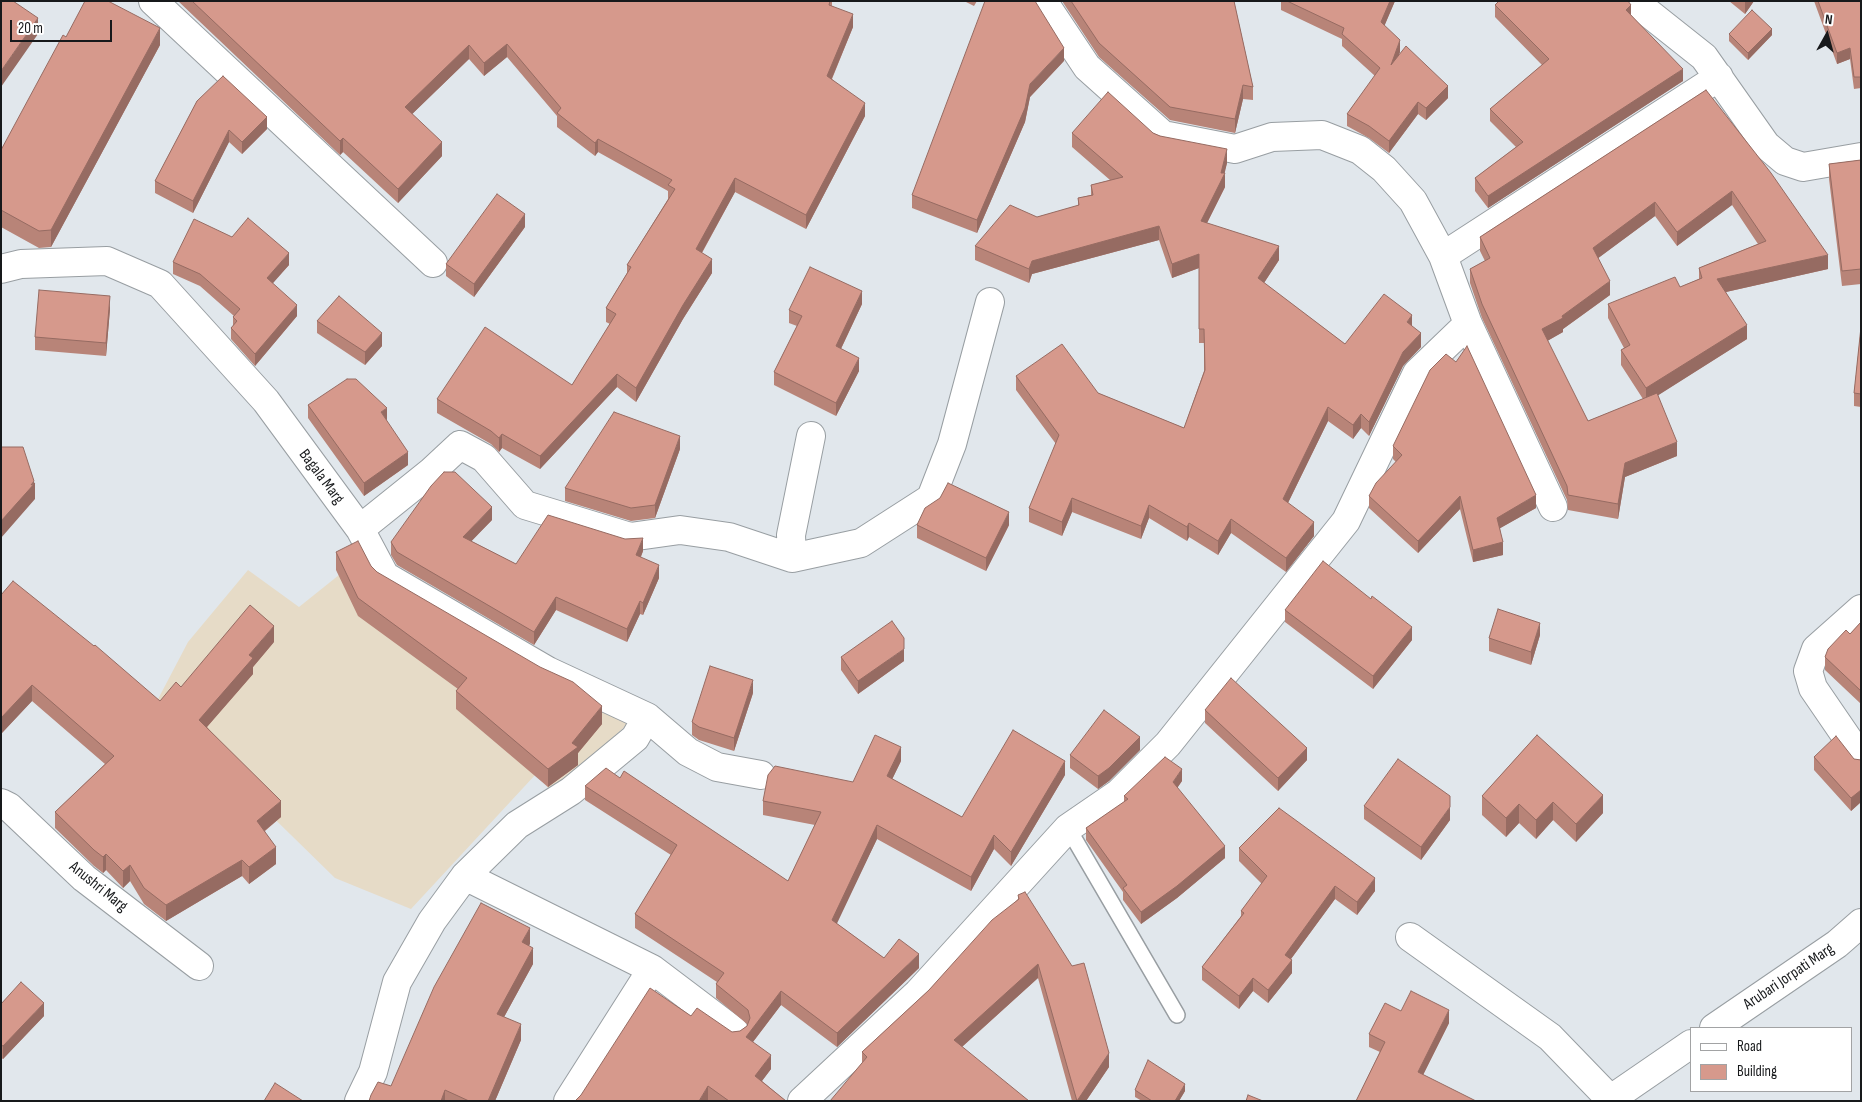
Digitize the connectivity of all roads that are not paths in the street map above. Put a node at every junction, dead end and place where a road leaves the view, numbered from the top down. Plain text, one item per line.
1 (153, 1) edge
2 (1042, 1) edge
3 (1637, 1) edge
4 (1719, 77) junction
5 (1861, 157) edge
6 (1443, 256) junction
7 (433, 263) dead end
8 (1, 269) edge
9 (990, 302) dead end
10 (1468, 324) junction
11 (811, 436) dead end
12 (1553, 507) dead end
13 (360, 529) junction
14 (792, 558) junction
15 (1861, 610) edge
16 (646, 716) junction
17 (1861, 758) edge
18 (761, 775) dead end
19 (1, 803) edge
20 (1068, 828) junction
21 (465, 876) junction
22 (1861, 923) edge
23 (1410, 937) dead end
24 (199, 966) dead end
25 (652, 969) junction
26 (1177, 1015) dead end
27 (1715, 1027) edge
28 (734, 1031) edge
29 (1690, 1045) edge
30 (814, 1097) edge
31 (1609, 1100) edge
32 (359, 1101) edge
33 (568, 1101) edge

1 - 7 street
2 - 6 street
3 - 4 street
4 - 5 street
4 - 6 street
6 - 10 street
8 - 13 street, Bagala Marg
9 - 14 street
10 - 12 street
10 - 20 street
11 - 14 street
13 - 14 street
13 - 16 street, Bagala Marg
15 - 17 street
16 - 18 street, Bagala Marg
16 - 21 street
19 - 24 street, Anushri Marg
20 - 26 lane
20 - 30 street
21 - 25 street
21 - 32 street
22 - 27 street, Arubari Jorpati Marg
23 - 31 street
25 - 28 street
25 - 33 street
29 - 31 street

